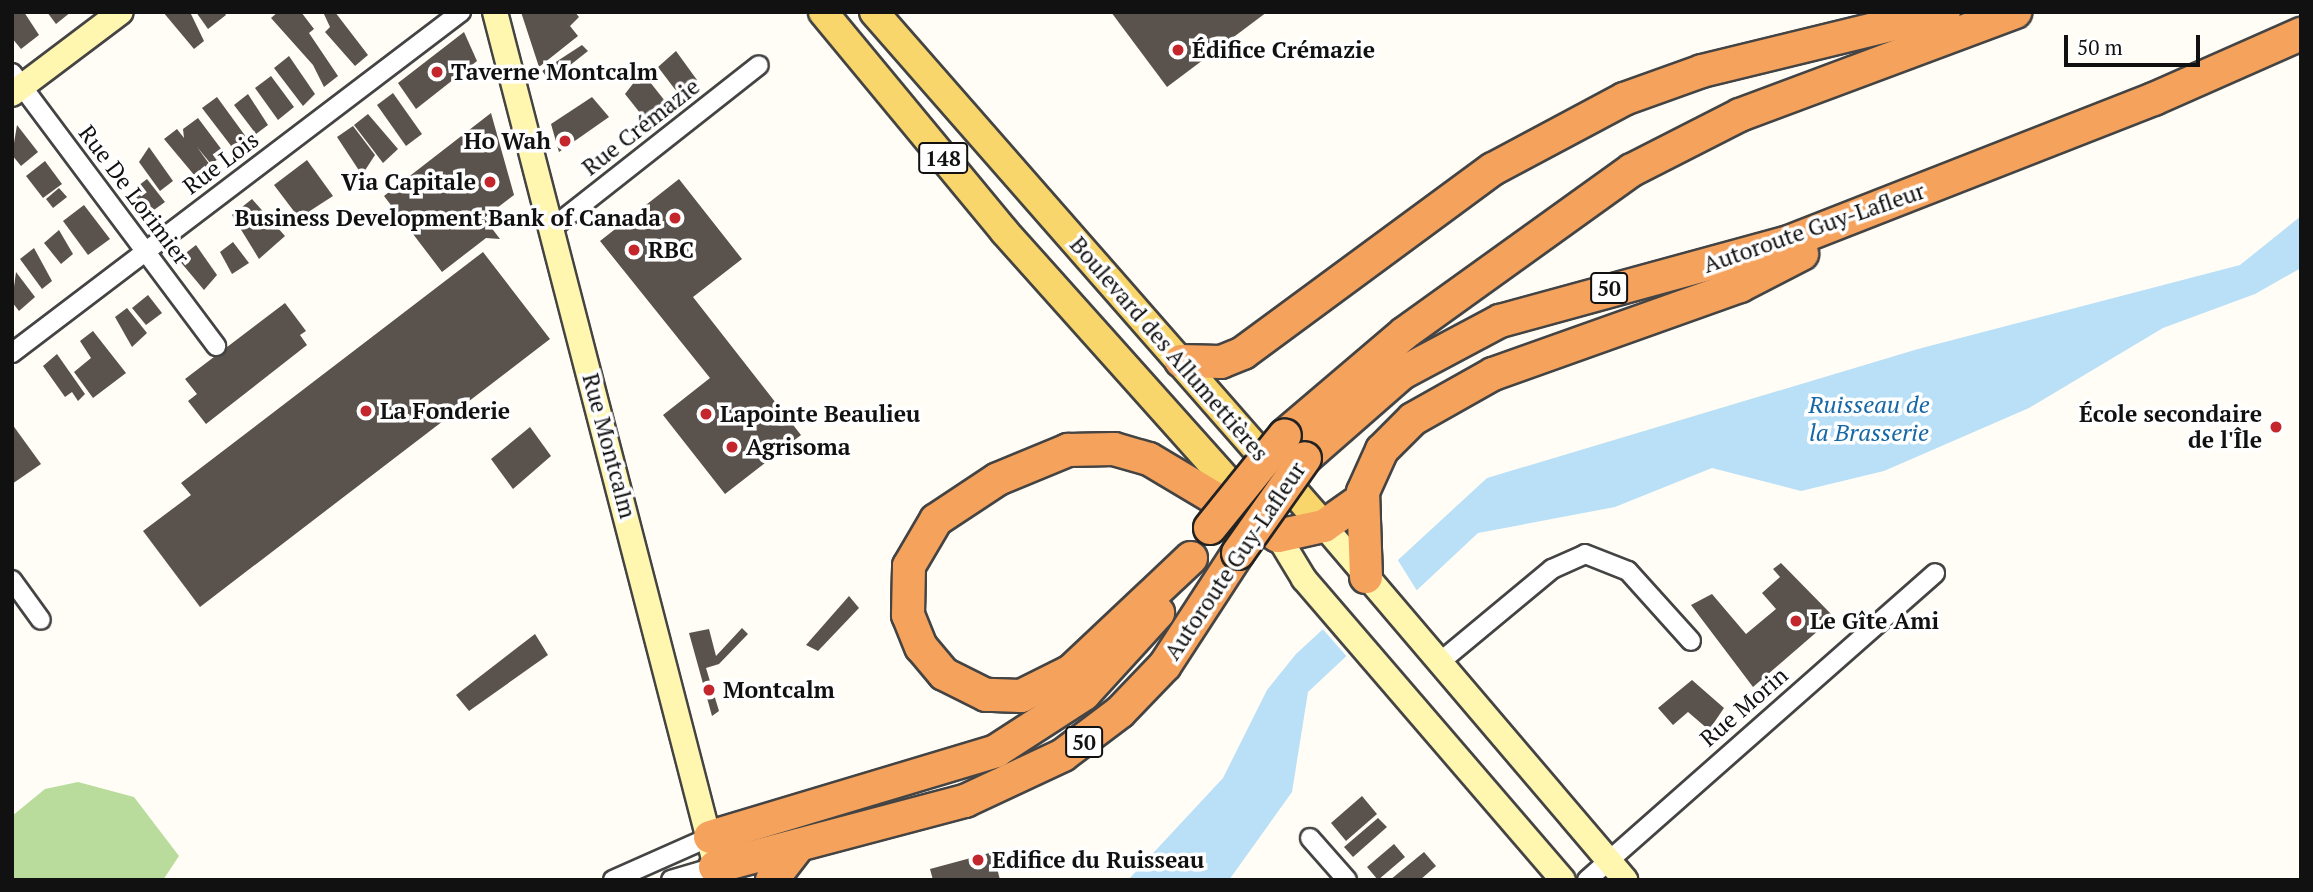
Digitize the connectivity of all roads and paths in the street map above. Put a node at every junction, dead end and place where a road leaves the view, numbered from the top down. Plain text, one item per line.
1 (121, 12) edge
2 (461, 12) edge
3 (495, 12) edge
4 (823, 12) edge
5 (1944, 12) edge
6 (2015, 12) edge
7 (886, 19) edge
8 (2301, 34) edge
9 (759, 65) dead end
10 (16, 85) edge
11 (1946, 181) junction
12 (552, 228) junction
13 (145, 251) junction
14 (216, 346) dead end
15 (12, 354) edge
16 (1181, 361) junction
17 (1295, 447) junction
18 (1361, 499) junction
19 (1324, 526) junction
20 (1278, 536) junction
21 (1191, 558) junction
22 (1363, 565) junction
23 (1935, 573) dead end
24 (12, 580) edge
25 (41, 620) dead end
26 (1691, 641) dead end
27 (1440, 662) junction
28 (1310, 838) dead end
29 (799, 845) junction
30 (1608, 861) junction
31 (714, 862) edge
32 (613, 880) edge
33 (671, 880) edge
34 (772, 880) edge
35 (1347, 880) edge
36 (1563, 880) edge
37 (1587, 880) edge
38 (1625, 880) edge

1 - 10 main road
2 - 13 street, Rue Lois
3 - 12 main road, Rue Montcalm
4 - 20 main road, Boulevard des Allumettières / 148
5 - 16 highway
6 - 17 highway, Autoroute Guy-Lafleur / 50
7 - 16 main road, Boulevard des Allumettières / 148
8 - 11 highway, Autoroute Guy-Lafleur / 50
9 - 12 street, Rue Crémazie
10 - 13 street, Rue De Lorimier
11 - 17 highway, Autoroute Guy-Lafleur / 50
11 - 18 highway
12 - 31 main road, Rue Montcalm
13 - 14 street, Rue De Lorimier
13 - 15 street, Rue Lois
16 - 19 main road, Boulevard des Allumettières
17 - 21 highway, Autoroute Guy-Lafleur / 50, bridge
17 - 29 highway, Autoroute Guy-Lafleur / 50, bridge
18 - 19 highway
18 - 22 highway
19 - 20 highway
19 - 22 main road, Boulevard des Allumettières
20 - 21 highway
20 - 36 main road, Boulevard des Allumettières
21 - 31 highway, Autoroute Guy-Lafleur / 50
22 - 27 main road, Boulevard des Allumettières
23 - 30 street, Rue Morin
24 - 25 street
26 - 27 street
27 - 30 main road, Boulevard des Allumettières
28 - 35 street
29 - 31 highway, Autoroute Guy-Lafleur / 50
29 - 34 highway
30 - 37 street, Rue Morin
30 - 38 main road, Boulevard des Allumettières
31 - 32 street
31 - 33 street

